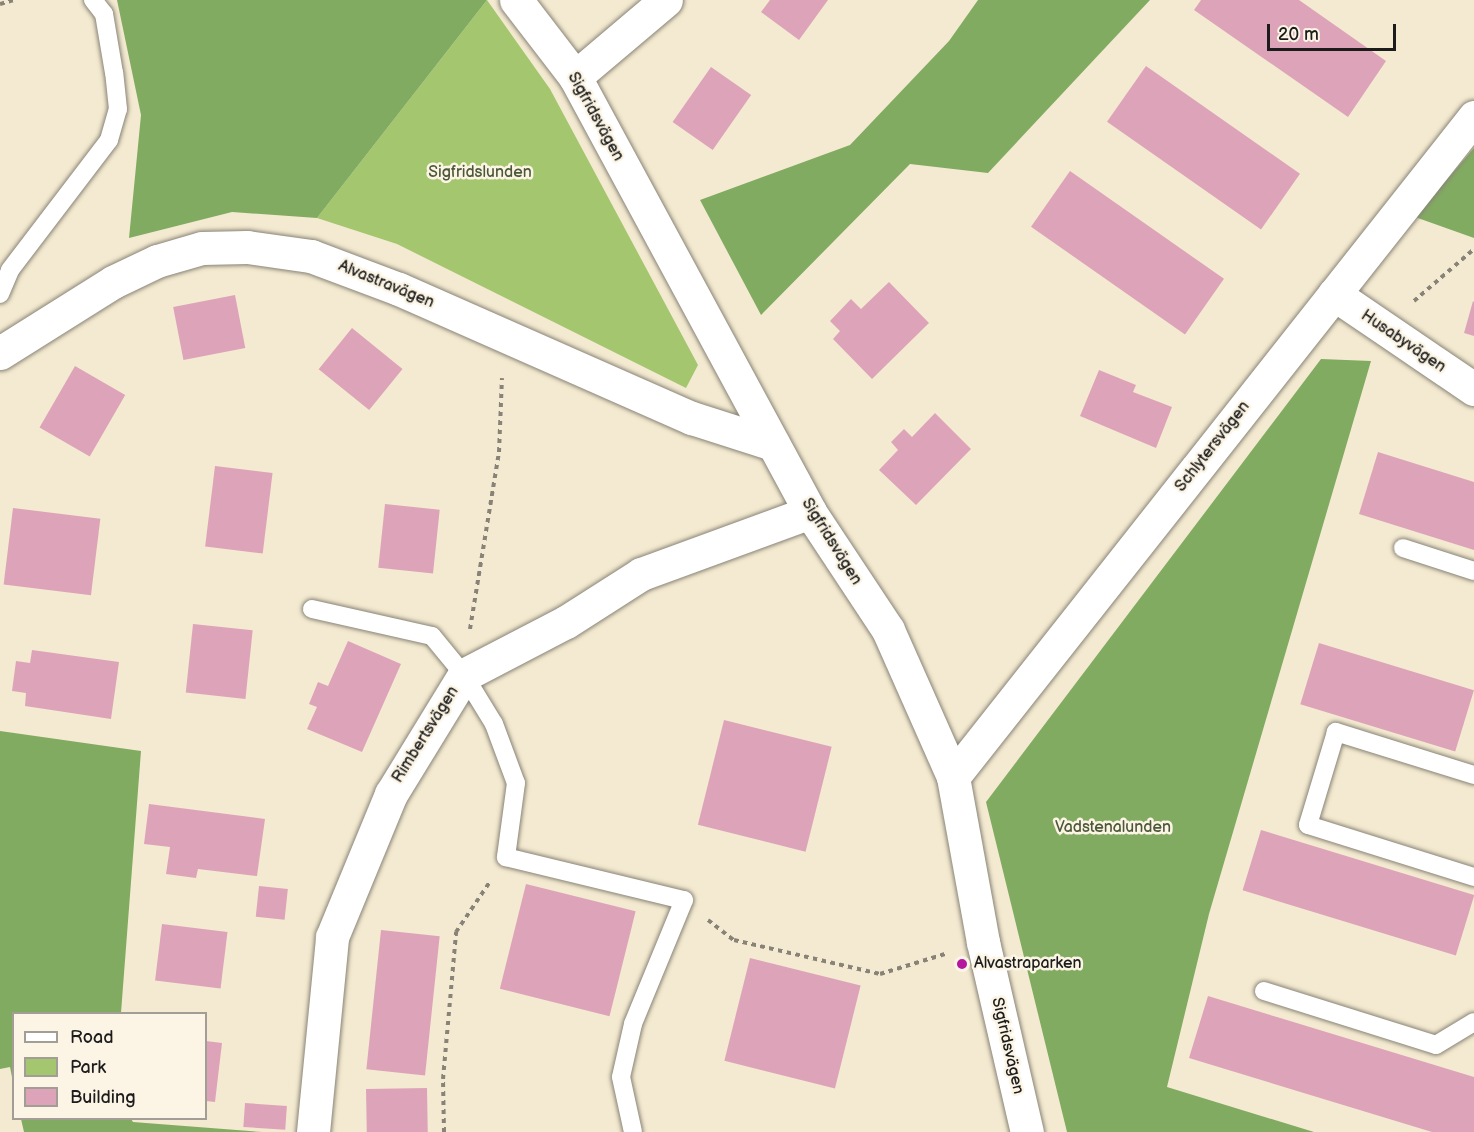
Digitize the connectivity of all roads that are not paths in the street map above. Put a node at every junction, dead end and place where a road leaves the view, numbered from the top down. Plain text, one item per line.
1 (93, 0) edge
2 (516, 0) edge
3 (666, 0) edge
4 (574, 77) junction
5 (1474, 117) edge
6 (0, 294) edge
7 (1334, 294) junction
8 (0, 353) edge
9 (1474, 389) edge
10 (773, 444) junction
11 (810, 512) junction
12 (1403, 548) dead end
13 (1474, 571) edge
14 (312, 609) dead end
15 (464, 675) junction
16 (1474, 775) edge
17 (953, 777) junction
18 (1474, 877) edge
19 (1264, 991) dead end
20 (1474, 1022) edge
21 (313, 1132) edge
22 (633, 1132) edge
23 (1027, 1132) edge

1 - 6 lane
2 - 4 street, Sigfridsvägen
3 - 4 street
4 - 10 street, Sigfridsvägen
5 - 7 street, Schlytersvägen
7 - 9 street, Husabyvägen
7 - 17 street, Schlytersvägen
8 - 10 street, Alvastravägen
10 - 11 street, Sigfridsvägen
11 - 15 street, Rimbertsvägen
11 - 17 street, Sigfridsvägen
12 - 13 lane
14 - 15 lane
15 - 21 street, Rimbertsvägen
15 - 22 lane
16 - 18 lane
17 - 23 street, Sigfridsvägen
19 - 20 lane

